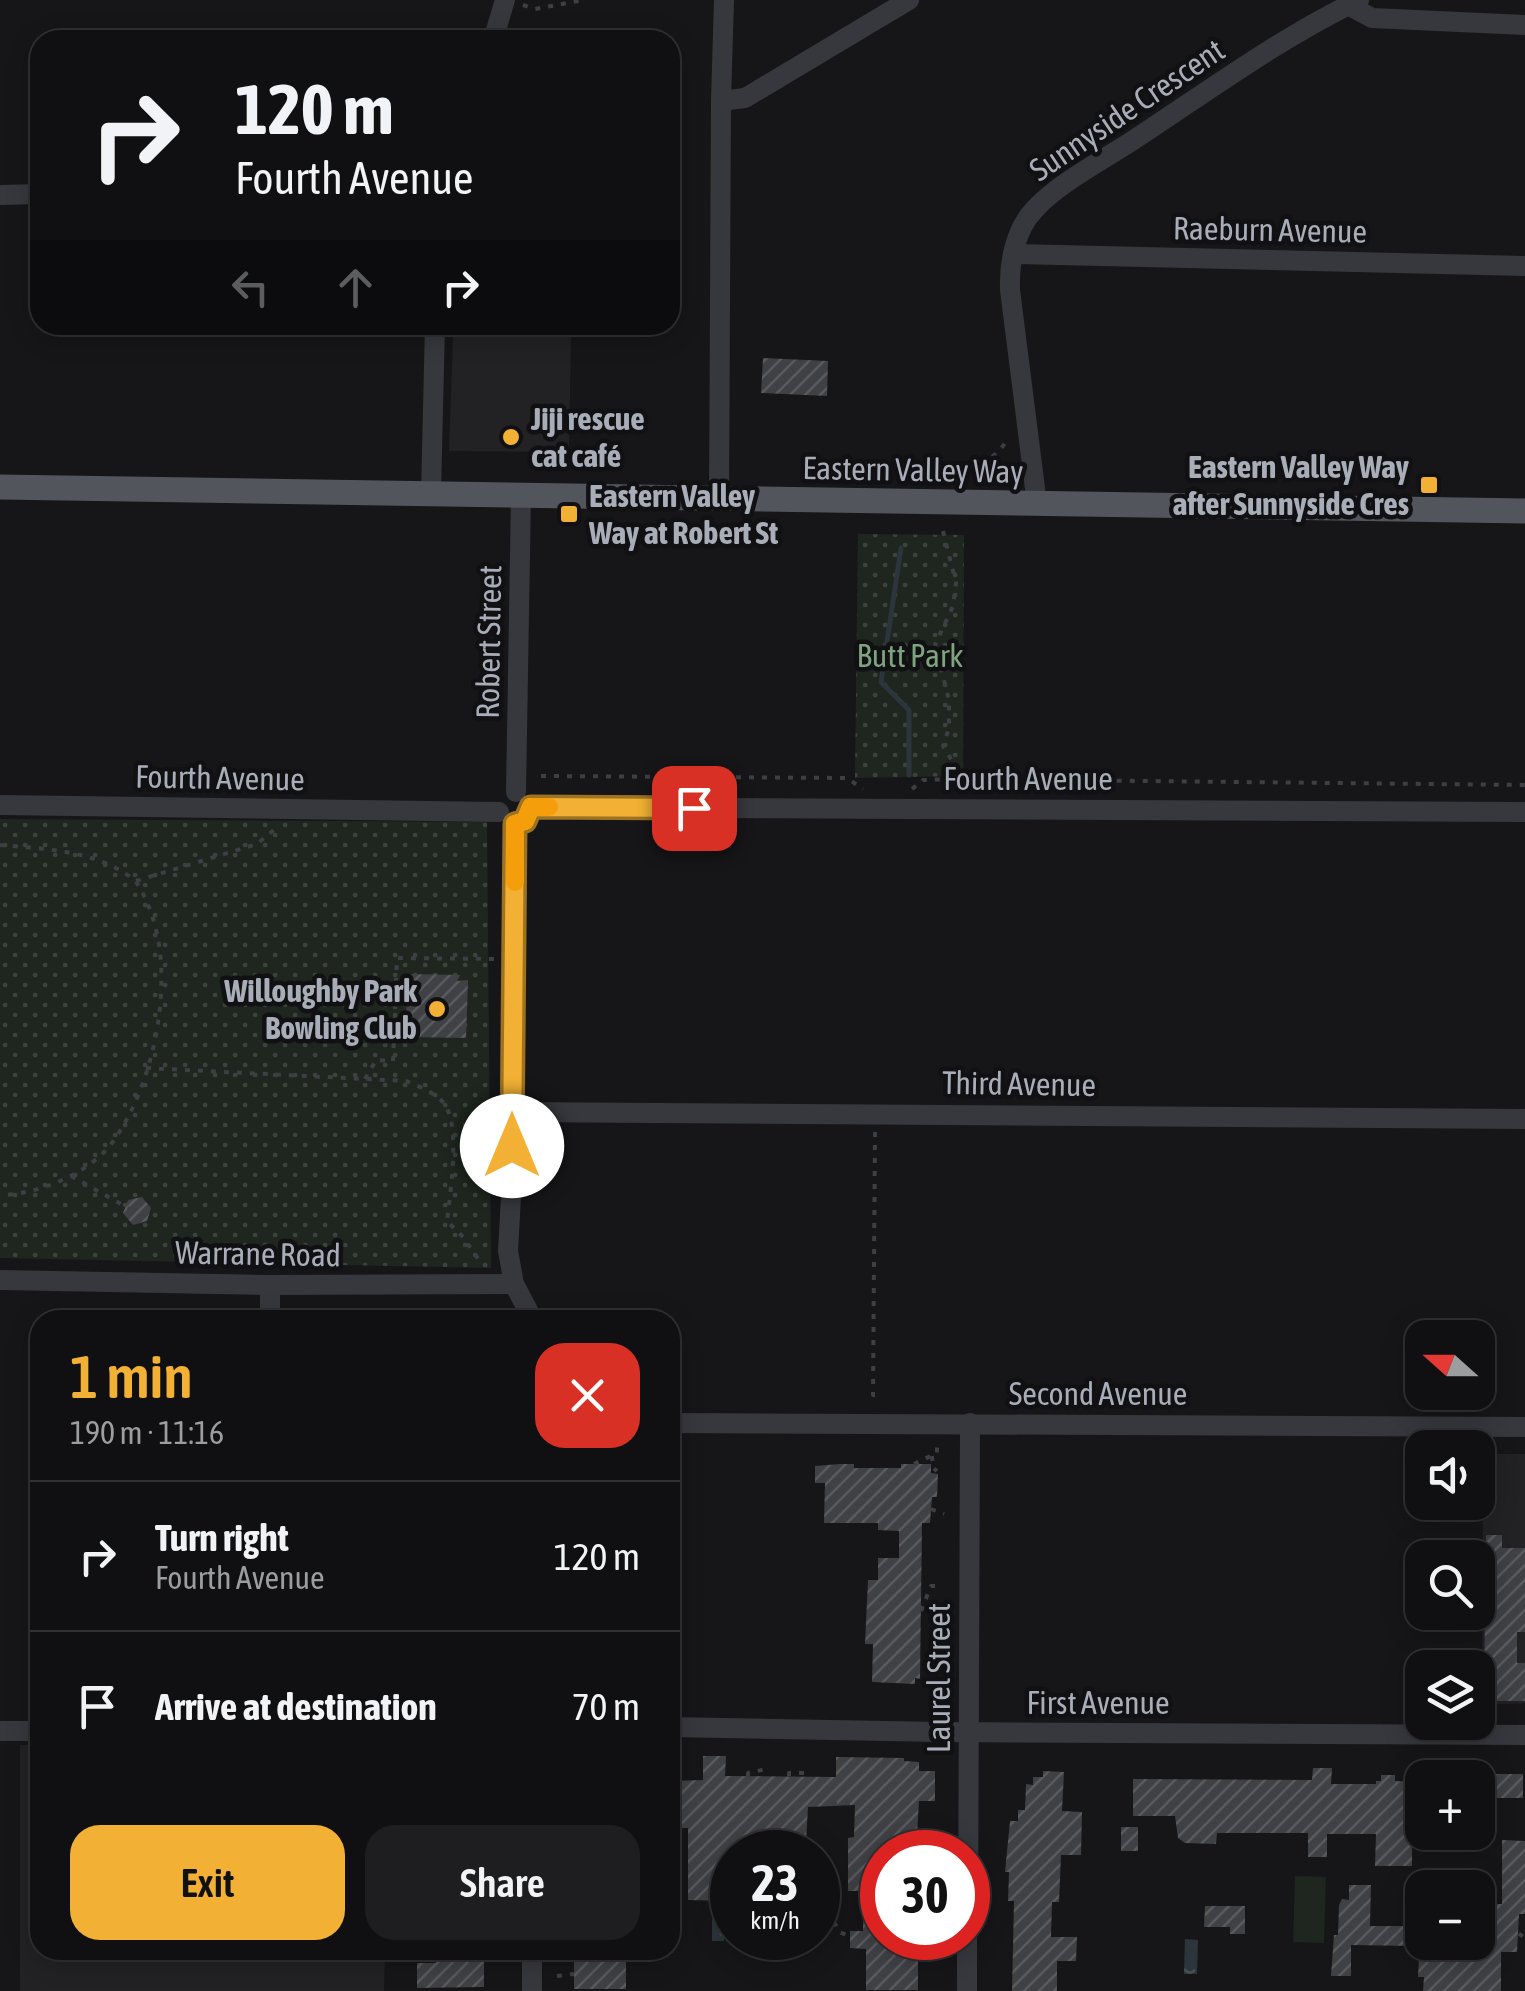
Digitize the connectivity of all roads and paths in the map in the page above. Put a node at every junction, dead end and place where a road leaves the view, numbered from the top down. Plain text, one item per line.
1 (584, 0) edge
2 (724, 0) edge
3 (909, 0) edge
4 (514, 2) edge
5 (1353, 3) edge
6 (1525, 25) edge
7 (499, 30) edge
8 (721, 101) junction
9 (30, 194) edge
10 (0, 195) edge
11 (1014, 254) junction
12 (1525, 266) edge
13 (435, 335) edge
14 (1009, 436) dead end
15 (956, 471) dead end
16 (0, 487) edge
17 (431, 493) junction
18 (521, 494) junction
19 (719, 499) junction
20 (1037, 504) junction
21 (1525, 510) edge
22 (943, 532) dead end
23 (541, 776) dead end
24 (954, 779) junction
25 (1525, 786) edge
26 (878, 789) dead end
27 (896, 789) dead end
28 (523, 799) junction
29 (0, 805) edge
30 (286, 809) junction
31 (1525, 812) edge
32 (507, 818) junction
33 (0, 846) edge
34 (136, 881) junction
35 (514, 959) junction
36 (146, 1068) junction
37 (365, 1079) junction
38 (512, 1112) junction
39 (876, 1112) junction
40 (1525, 1118) edge
41 (71, 1176) junction
42 (0, 1196) edge
43 (130, 1209) dead end
44 (486, 1270) dead end
45 (0, 1280) edge
46 (514, 1284) junction
47 (270, 1285) junction
48 (270, 1310) edge
49 (528, 1310) edge
50 (880, 1395) dead end
51 (680, 1422) edge
52 (970, 1424) junction
53 (1525, 1427) edge
54 (938, 1446) dead end
55 (932, 1456) junction
56 (914, 1464) dead end
57 (938, 1471) dead end
58 (931, 1510) dead end
59 (944, 1514) dead end
60 (943, 1586) dead end
61 (921, 1611) dead end
62 (680, 1727) edge
63 (0, 1731) edge
64 (30, 1731) edge
65 (968, 1732) junction
66 (1525, 1735) edge
67 (766, 1769) dead end
68 (804, 1772) dead end
69 (748, 1776) dead end
70 (789, 1776) dead end
71 (859, 1802) dead end
72 (832, 1804) dead end
73 (968, 1830) edge
74 (840, 1932) edge
75 (1506, 1932) dead end
76 (850, 1936) dead end
77 (1525, 1938) edge
78 (532, 1960) edge
79 (968, 1960) edge
80 (574, 1974) dead end
81 (557, 1976) dead end
82 (532, 1991) edge
83 (967, 1991) edge

1 - 4 path
2 - 8 street
3 - 8 street
4 - 7 street
5 - 6 street
5 - 11 street, Sunnyside Crescent
8 - 19 street
9 - 10 street
11 - 12 street, Raeburn Avenue
11 - 20 street, Sunnyside Crescent
13 - 17 street
14 - 15 path
16 - 17 main road, Eastern Valley Way
17 - 18 main road, Eastern Valley Way
18 - 19 main road, Eastern Valley Way
18 - 28 street, Robert Street
19 - 20 main road, Eastern Valley Way
20 - 21 main road, Eastern Valley Way
22 - 24 path
23 - 26 path
24 - 25 path
24 - 27 path
28 - 31 street, Fourth Avenue
28 - 32 street
29 - 30 street, Fourth Avenue
30 - 32 street, Fourth Avenue
30 - 34 path
32 - 35 street
33 - 34 path
34 - 36 path
35 - 37 path
35 - 38 street
36 - 37 path
36 - 41 path
37 - 44 path
38 - 39 street, Third Avenue
38 - 46 street
39 - 40 street, Third Avenue
39 - 50 path
41 - 42 path
41 - 43 path
45 - 47 street, Warrane Road
46 - 47 street, Warrane Road
46 - 49 street
47 - 48 street
51 - 52 street, Second Avenue
52 - 53 street, Second Avenue
52 - 65 street, Laurel Street
54 - 55 path
55 - 56 path
55 - 57 path
58 - 59 path
60 - 61 path
62 - 65 street, First Avenue
63 - 64 street
65 - 66 street, First Avenue
65 - 73 street, Laurel Street
67 - 69 path
68 - 70 path
71 - 72 path
74 - 76 path
75 - 77 path
78 - 82 street
79 - 83 street, Laurel Street
80 - 81 path

